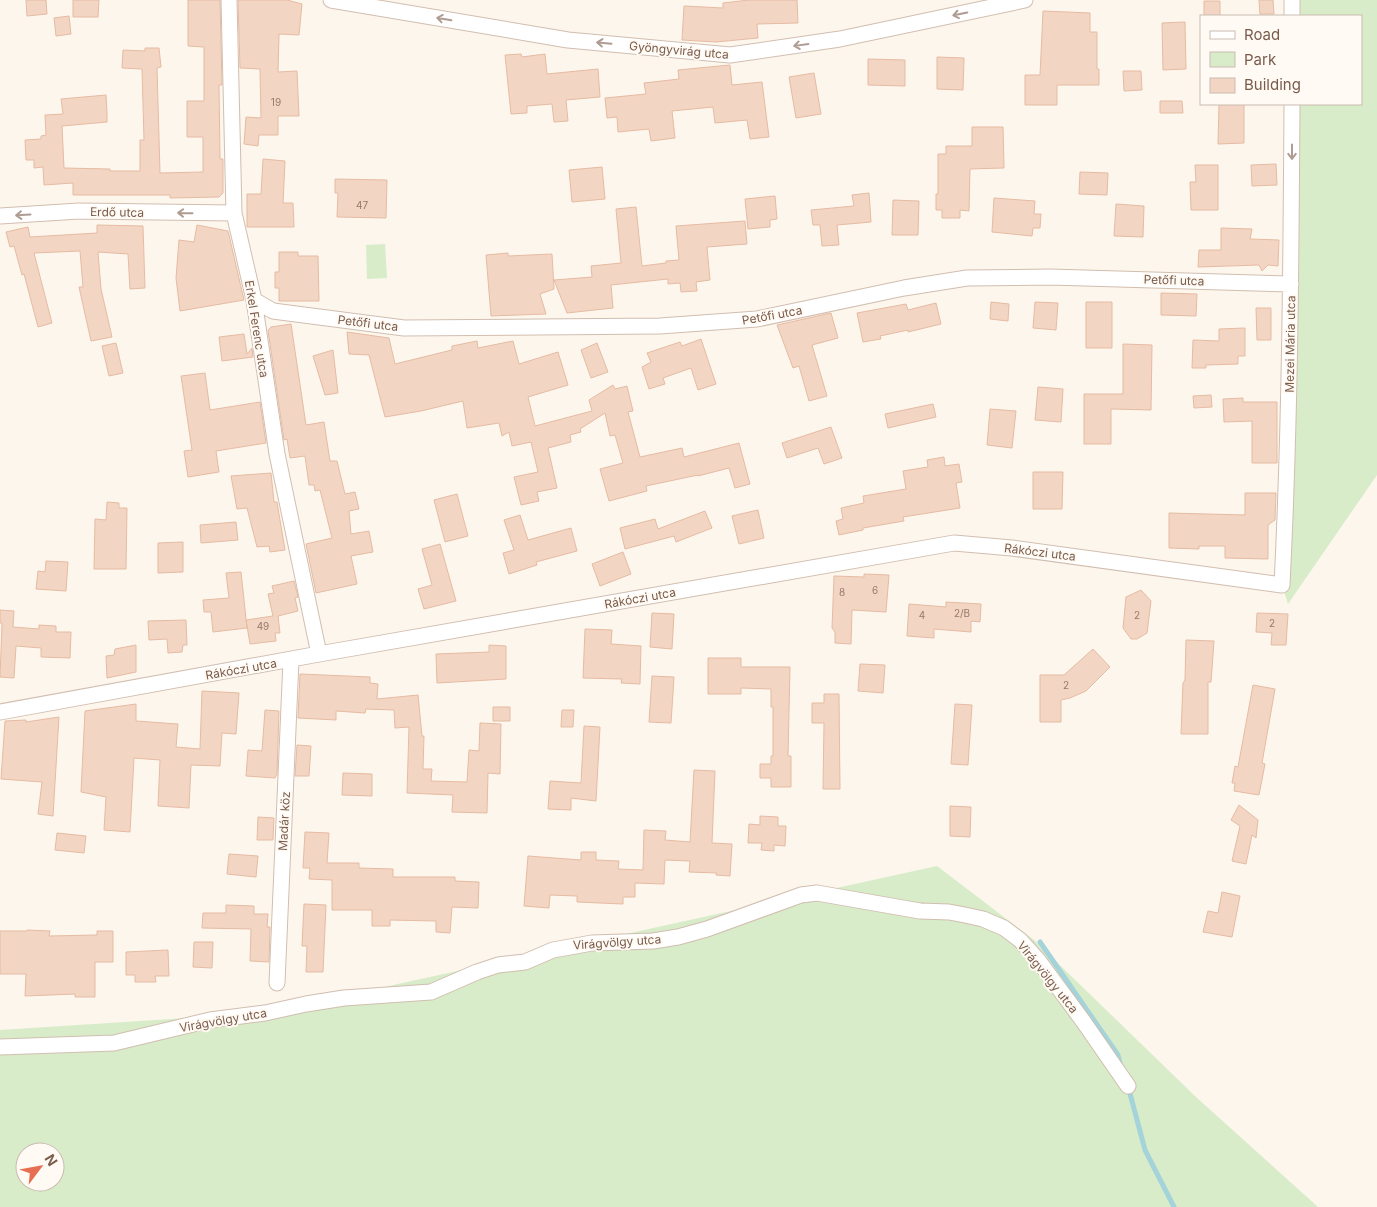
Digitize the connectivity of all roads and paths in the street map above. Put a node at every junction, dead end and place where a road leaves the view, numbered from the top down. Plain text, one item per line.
1 (228, 0) edge
2 (331, 0) edge
3 (1025, 0) edge
4 (1292, 0) edge
5 (1292, 15) edge
6 (1292, 105) edge
7 (234, 213) junction
8 (0, 216) edge
9 (1291, 284) junction
10 (254, 300) junction
11 (1282, 585) joint
12 (319, 654) junction
13 (291, 660) junction
14 (0, 712) edge
15 (277, 982) dead end
16 (0, 1047) edge
17 (1128, 1086) dead end

1 - 7 street, Erkel Ferenc utca
3 -> 2 street, Gyöngyvirág utca
4 - 5 street
6 -> 9 street, Mezei Mária utca
7 -> 8 street, Erdő utca
7 - 10 street, Erkel Ferenc utca
9 - 10 street, Petőfi utca
9 - 11 street, Mezei Mária utca
10 - 12 street, Erkel Ferenc utca
11 - 12 street, Rákóczi utca
12 - 13 street, Rákóczi utca
13 - 14 street, Rákóczi utca
13 - 15 street, Madár köz
16 - 17 street, Virágvölgy utca

